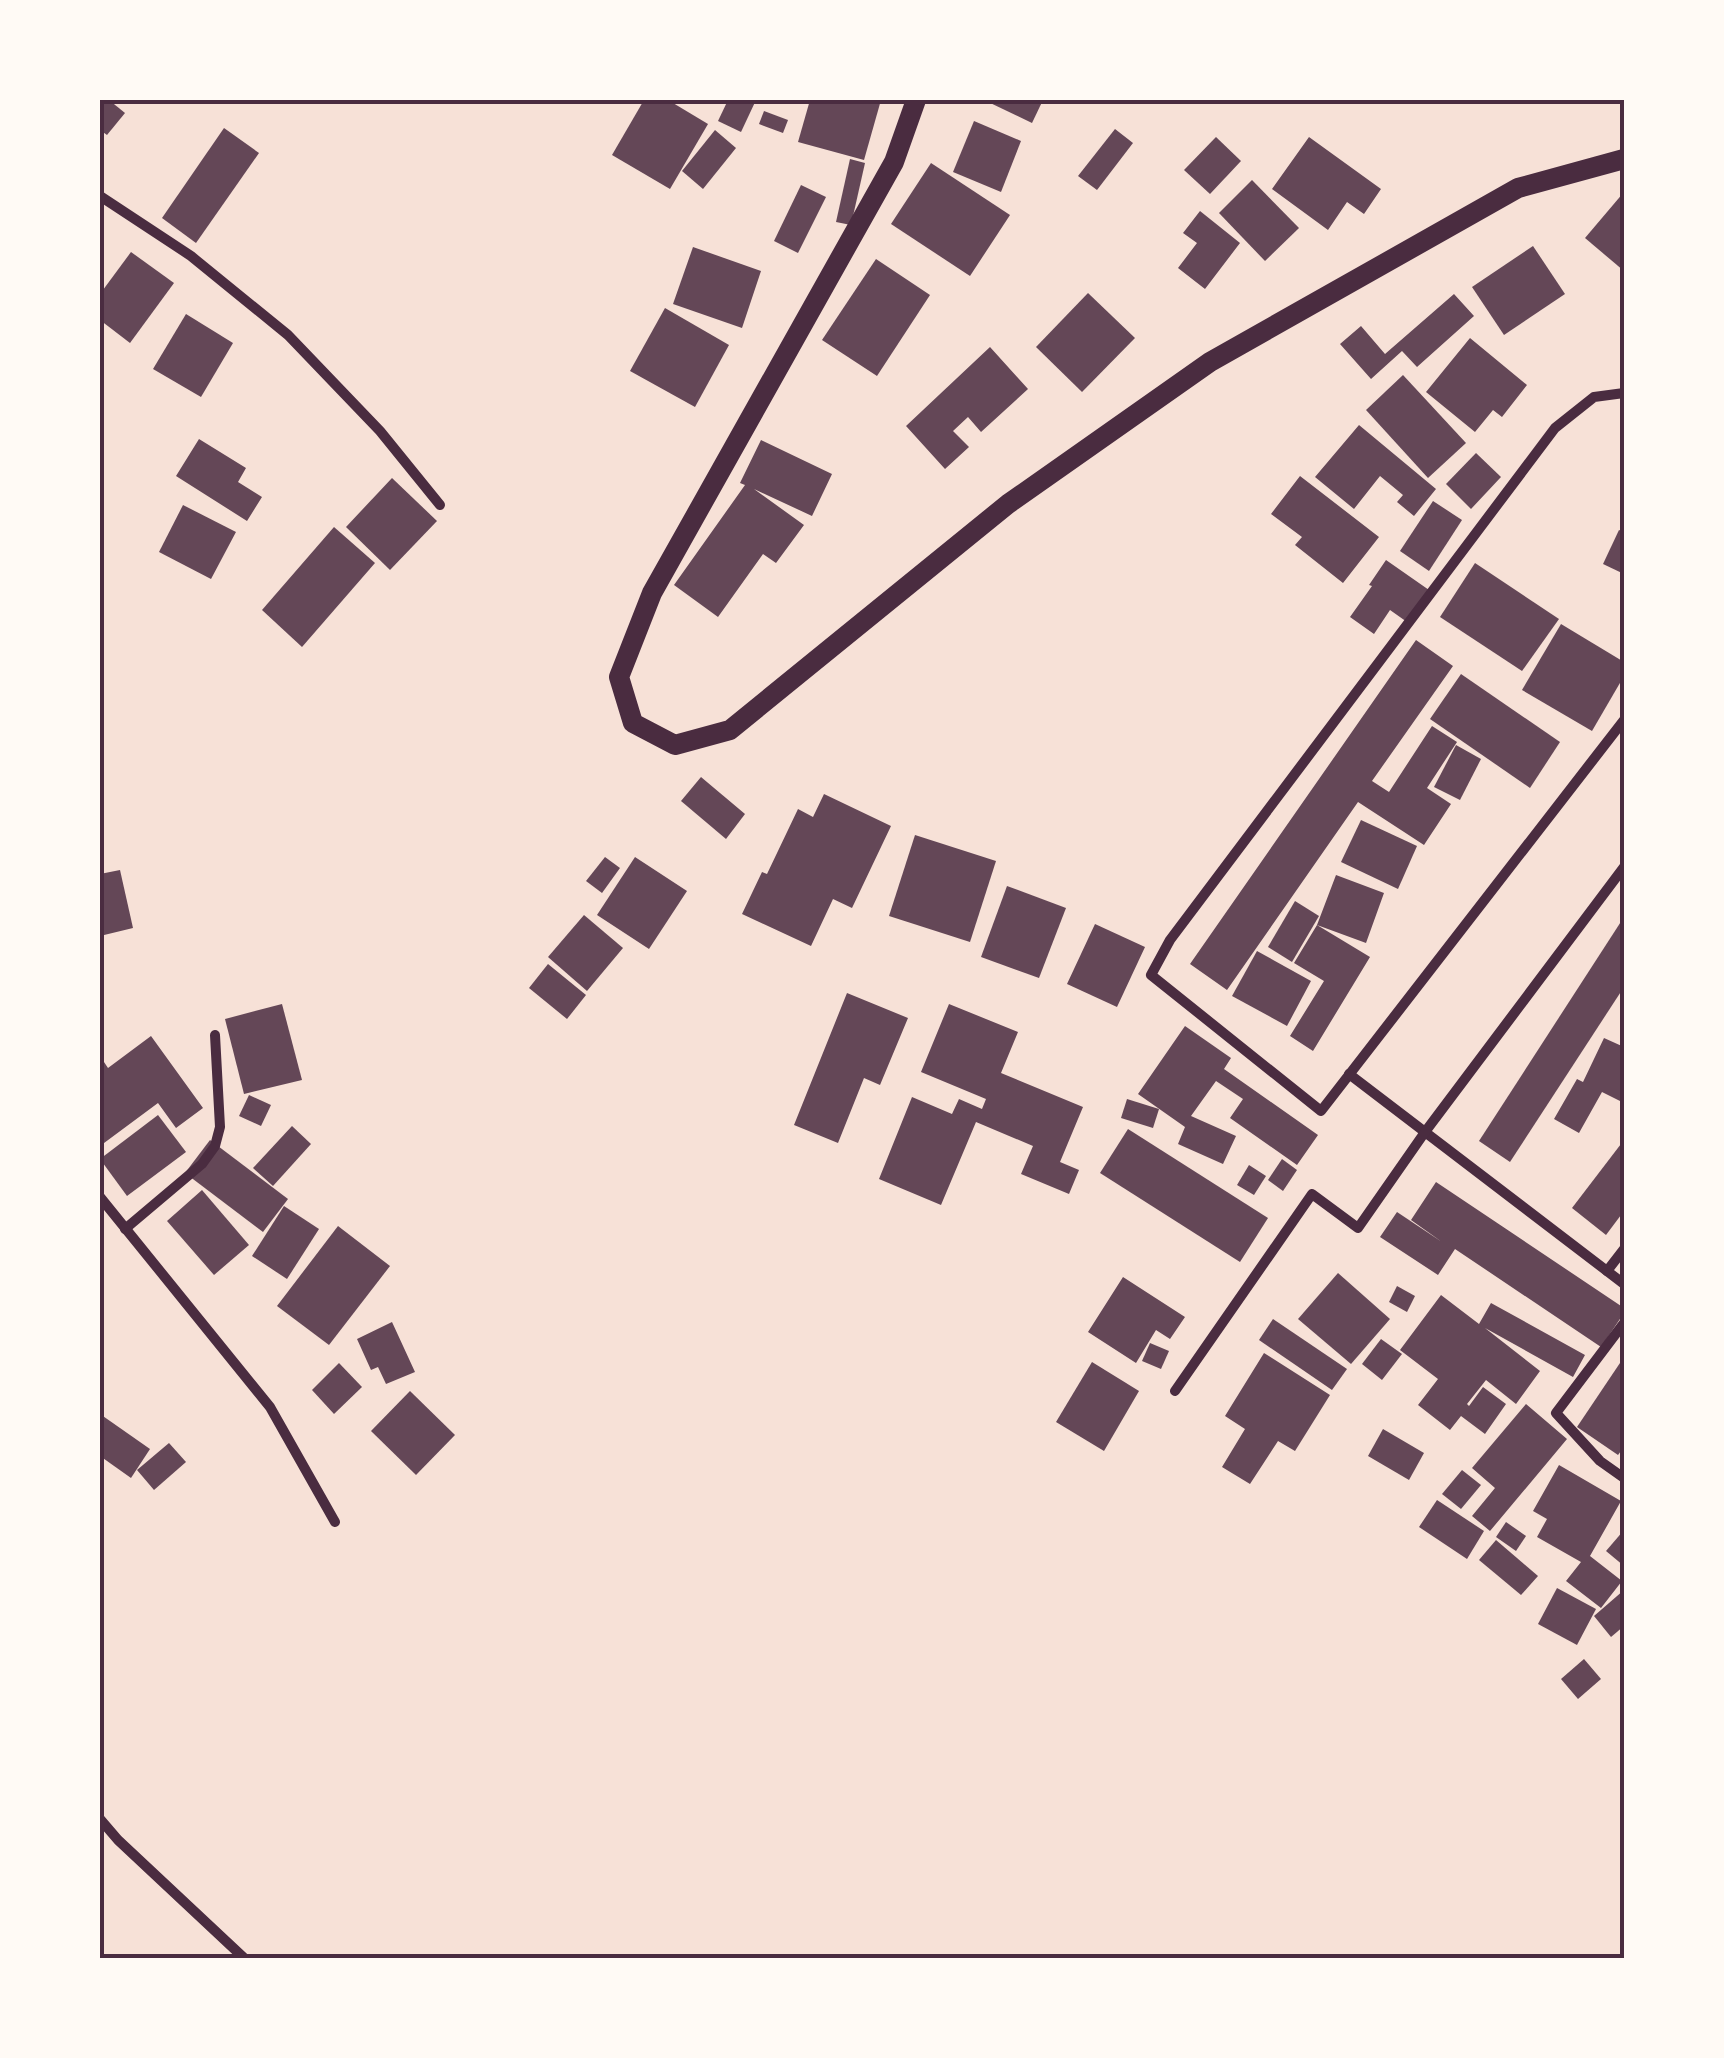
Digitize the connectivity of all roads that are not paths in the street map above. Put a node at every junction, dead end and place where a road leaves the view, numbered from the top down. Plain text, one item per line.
1 (916, 100) edge
2 (1624, 159) edge
3 (100, 196) edge
4 (1624, 393) edge
5 (440, 505) dead end
6 (1624, 720) edge
7 (1624, 867) edge
8 (215, 1035) dead end
9 (1349, 1074) junction
10 (1425, 1132) junction
11 (100, 1197) edge
12 (126, 1228) junction
13 (1624, 1248) edge
14 (1607, 1271) junction
15 (1624, 1284) edge
16 (1624, 1323) edge
17 (1175, 1391) dead end
18 (1624, 1478) edge
19 (335, 1522) dead end
20 (100, 1818) edge
21 (244, 1958) edge

1 - 2 main road
3 - 5 street
4 - 9 street
6 - 9 street
7 - 10 street
8 - 12 street
9 - 10 street
10 - 14 street
10 - 17 street
11 - 12 street
12 - 19 street
13 - 14 street
14 - 15 street
16 - 18 street
20 - 21 street

